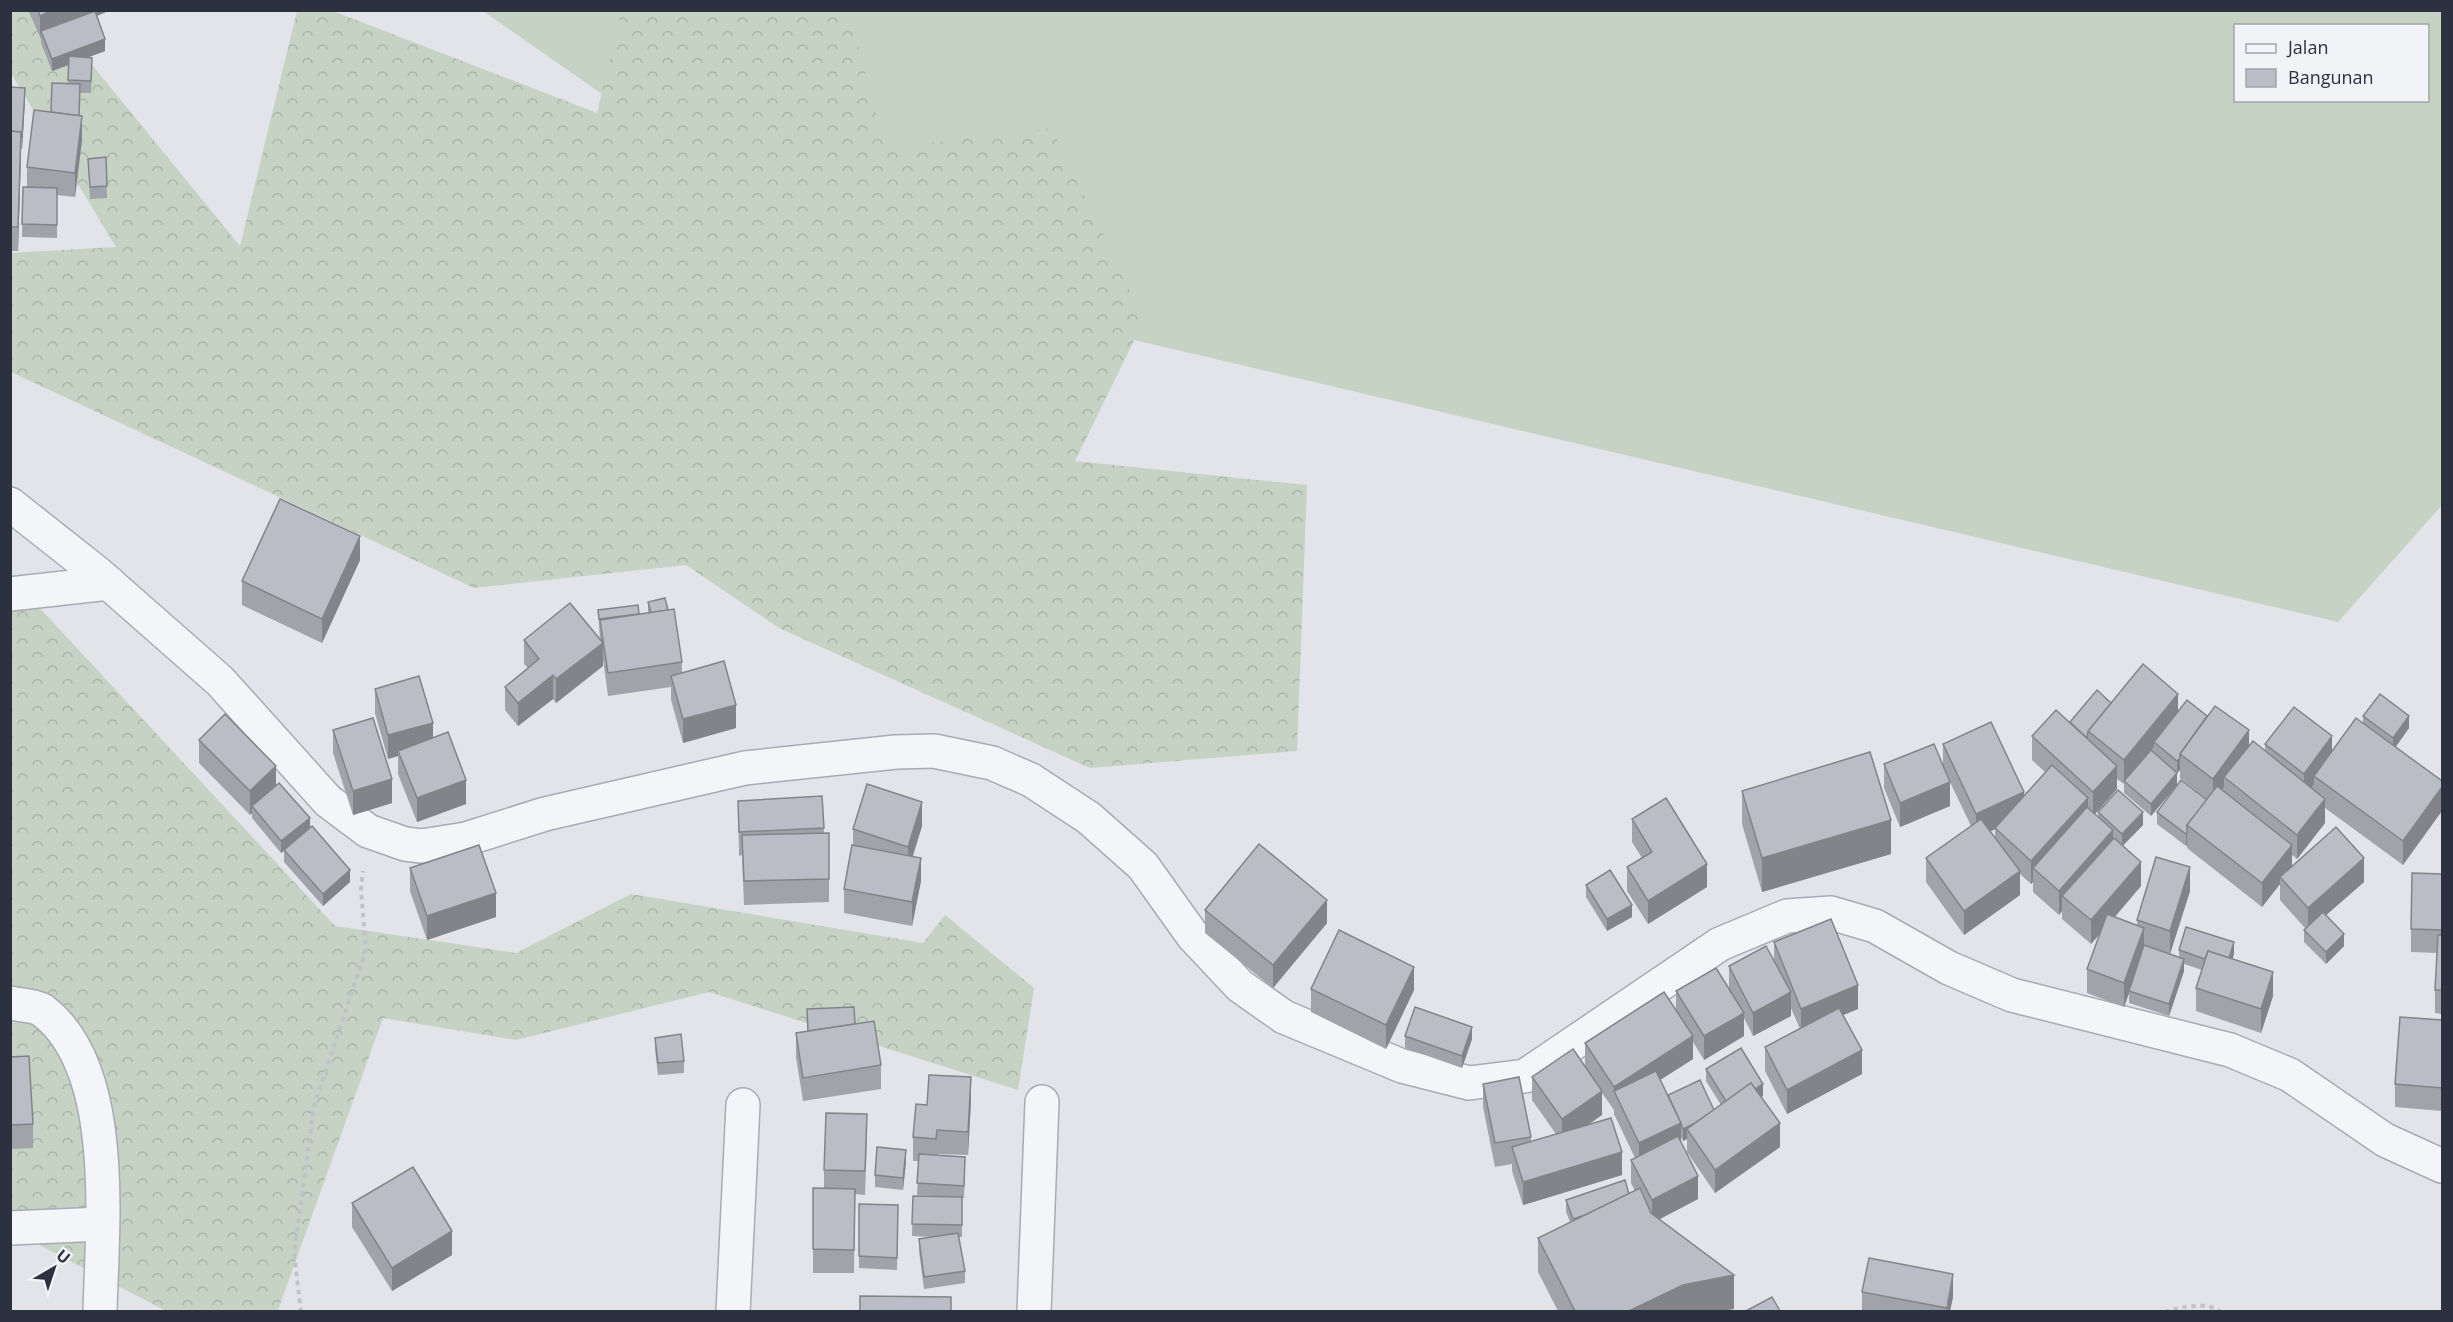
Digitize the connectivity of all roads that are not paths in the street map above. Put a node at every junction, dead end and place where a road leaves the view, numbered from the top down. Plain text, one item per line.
1 (10, 504) edge
2 (109, 583) junction
3 (10, 594) edge
4 (10, 1003) edge
5 (1042, 1102) dead end
6 (743, 1105) dead end
7 (2442, 1166) edge
8 (102, 1224) junction
9 (10, 1228) edge
10 (100, 1311) edge
11 (733, 1311) edge
12 (1034, 1311) edge

1 - 2 street
2 - 3 street
2 - 7 street
4 - 8 street
5 - 12 street
6 - 11 street
8 - 9 street
8 - 10 street

